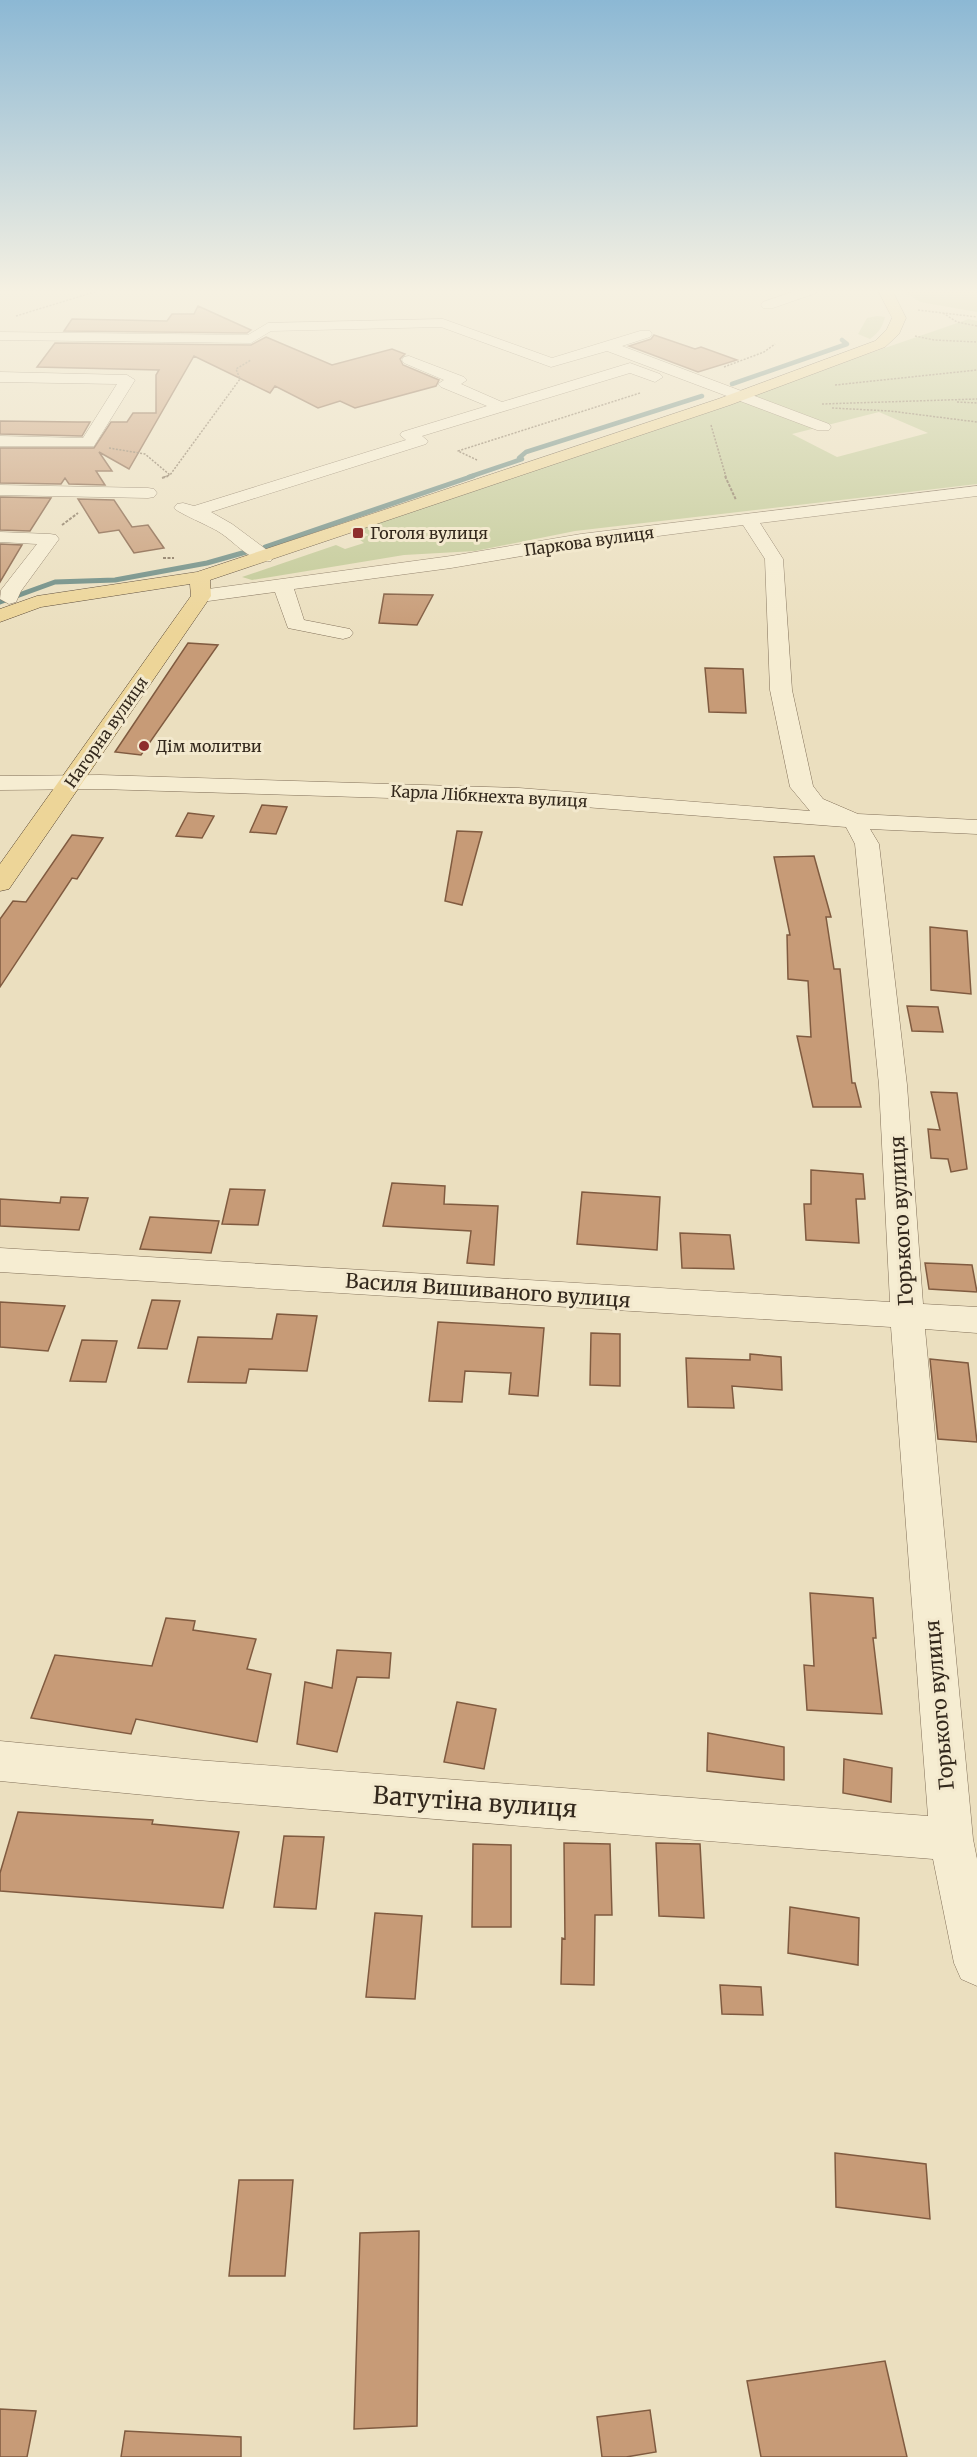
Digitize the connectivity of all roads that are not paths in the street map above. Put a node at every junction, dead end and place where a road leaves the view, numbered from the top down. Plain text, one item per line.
1 (111, 405) edge
2 (496, 405) edge
3 (510, 405) edge
4 (714, 405) edge
5 (766, 405) edge
6 (502, 407) junction
7 (823, 428) dead end
8 (0, 441) edge
9 (0, 490) edge
10 (977, 491) edge
11 (148, 494) dead end
12 (174, 506) dead end
13 (195, 511) junction
14 (749, 520) junction
15 (0, 537) edge
16 (264, 557) junction
17 (283, 585) junction
18 (201, 587) junction
19 (3, 604) edge
20 (343, 633) dead end
21 (0, 783) edge
22 (71, 783) junction
23 (854, 821) junction
24 (977, 827) edge
25 (0, 883) edge
26 (0, 1260) edge
27 (907, 1316) junction
28 (977, 1320) edge
29 (0, 1761) edge
30 (951, 1839) junction
31 (977, 1962) edge

1 - 8 street
2 - 6 street
3 - 6 street
4 - 16 main road
5 - 7 street
6 - 13 street
9 - 11 street
10 - 14 street, Паркова вулиця
12 - 13 street
13 - 16 street
14 - 17 street, Паркова вулиця
14 - 23 street
15 - 19 street
16 - 18 main road
17 - 18 street, Паркова вулиця
17 - 20 street
18 - 19 main road
18 - 22 main road, Нагорна вулиця
21 - 22 street, Карла Лібкнехта вулиця
22 - 23 street, Карла Лібкнехта вулиця
22 - 25 main road, Нагорна вулиця
23 - 24 street, Карла Лібкнехта вулиця
23 - 27 street, Горького вулиця
26 - 27 street, Василя Вишиваного вулиця
27 - 28 street, Василя Вишиваного вулиця
27 - 30 street, Горького вулиця
29 - 30 street, Ватутіна вулиця
30 - 31 street, Горького вулиця

